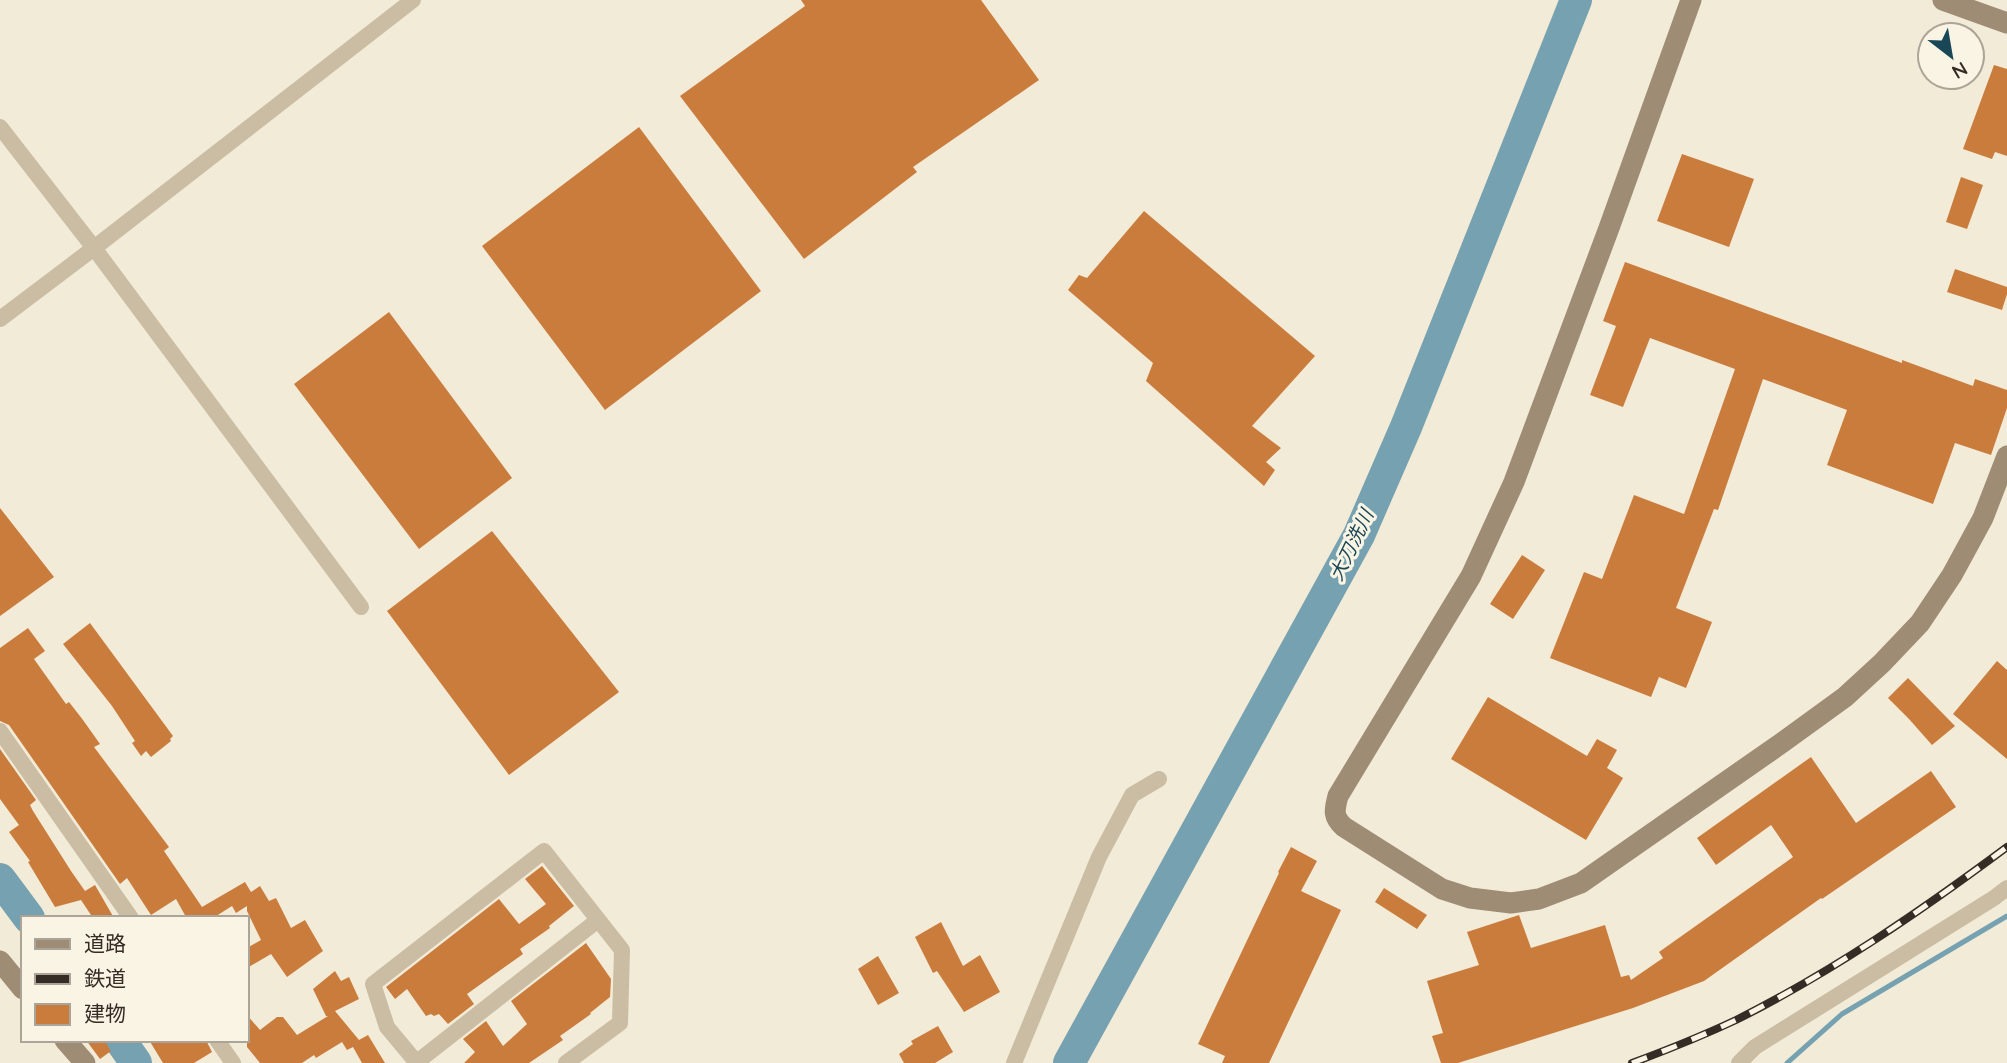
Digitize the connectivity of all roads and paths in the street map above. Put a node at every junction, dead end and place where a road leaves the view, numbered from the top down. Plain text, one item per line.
1 (413, 0) edge
2 (1690, 0) edge
3 (1943, 0) edge
4 (2007, 23) edge
5 (0, 127) edge
6 (94, 248) junction
7 (0, 318) edge
8 (2007, 456) edge
9 (361, 607) dead end
10 (0, 730) edge
11 (1159, 779) dead end
12 (2007, 888) edge
13 (130, 916) edge
14 (598, 920) junction
15 (0, 961) edge
16 (21, 987) edge
17 (67, 1042) edge
18 (218, 1042) edge
19 (417, 1062) edge
20 (85, 1063) edge
21 (233, 1063) edge
22 (566, 1063) edge
23 (1014, 1063) edge
24 (1739, 1063) edge

1 - 6 street
2 - 8 street
3 - 4 street
5 - 6 street
6 - 7 street
6 - 9 street
10 - 13 street
11 - 23 street
12 - 24 street
14 - 19 street
14 - 19 street
14 - 22 street
15 - 16 street
17 - 20 street
18 - 21 street

